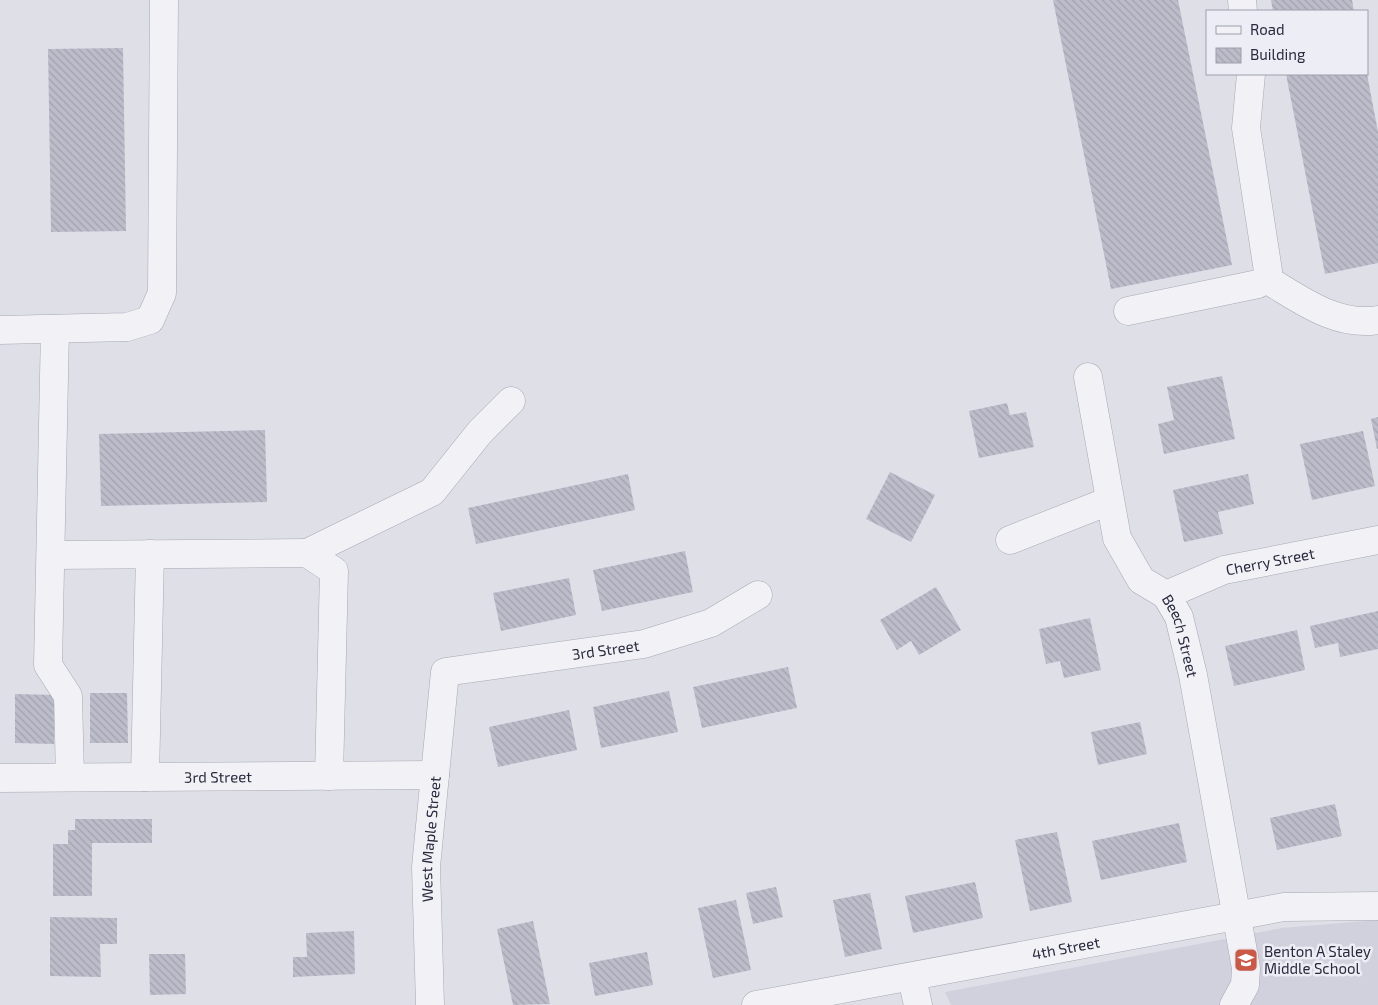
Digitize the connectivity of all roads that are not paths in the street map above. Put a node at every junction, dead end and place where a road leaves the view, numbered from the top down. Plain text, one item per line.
1 (164, 0) edge
2 (1250, 75) edge
3 (1266, 279) junction
4 (1128, 312) dead end
5 (1378, 320) edge
6 (55, 328) junction
7 (0, 330) edge
8 (1088, 377) dead end
9 (511, 401) dead end
10 (1109, 501) junction
11 (1010, 540) dead end
12 (1378, 540) edge
13 (308, 553) junction
14 (150, 554) junction
15 (51, 555) junction
16 (758, 595) dead end
17 (1166, 595) junction
18 (445, 672) joint
19 (435, 775) junction
20 (330, 776) junction
21 (145, 777) junction
22 (0, 778) edge
23 (70, 778) junction
24 (1378, 906) edge
25 (1237, 916) junction
26 (912, 978) junction
27 (430, 1005) edge
28 (756, 1005) edge
29 (918, 1005) edge
30 (1234, 1005) edge

1 - 6 street
2 - 3 street
3 - 4 street
3 - 5 street
6 - 7 street
6 - 15 street
8 - 10 street, Beech Street
9 - 13 street
10 - 11 street
10 - 17 street, Beech Street
12 - 17 street, Cherry Street
13 - 14 street
13 - 20 street
14 - 15 street
14 - 21 street
15 - 23 street
16 - 18 street, 3rd Street
17 - 25 street, Beech Street
18 - 19 street, West Maple Street
19 - 20 street, 3rd Street
19 - 27 street, West Maple Street
20 - 21 street, 3rd Street
21 - 23 street, 3rd Street
22 - 23 street, 3rd Street
24 - 25 street, 4th Street
25 - 26 street, 4th Street
25 - 30 street, Beech Street
26 - 28 street, 4th Street
26 - 29 street

